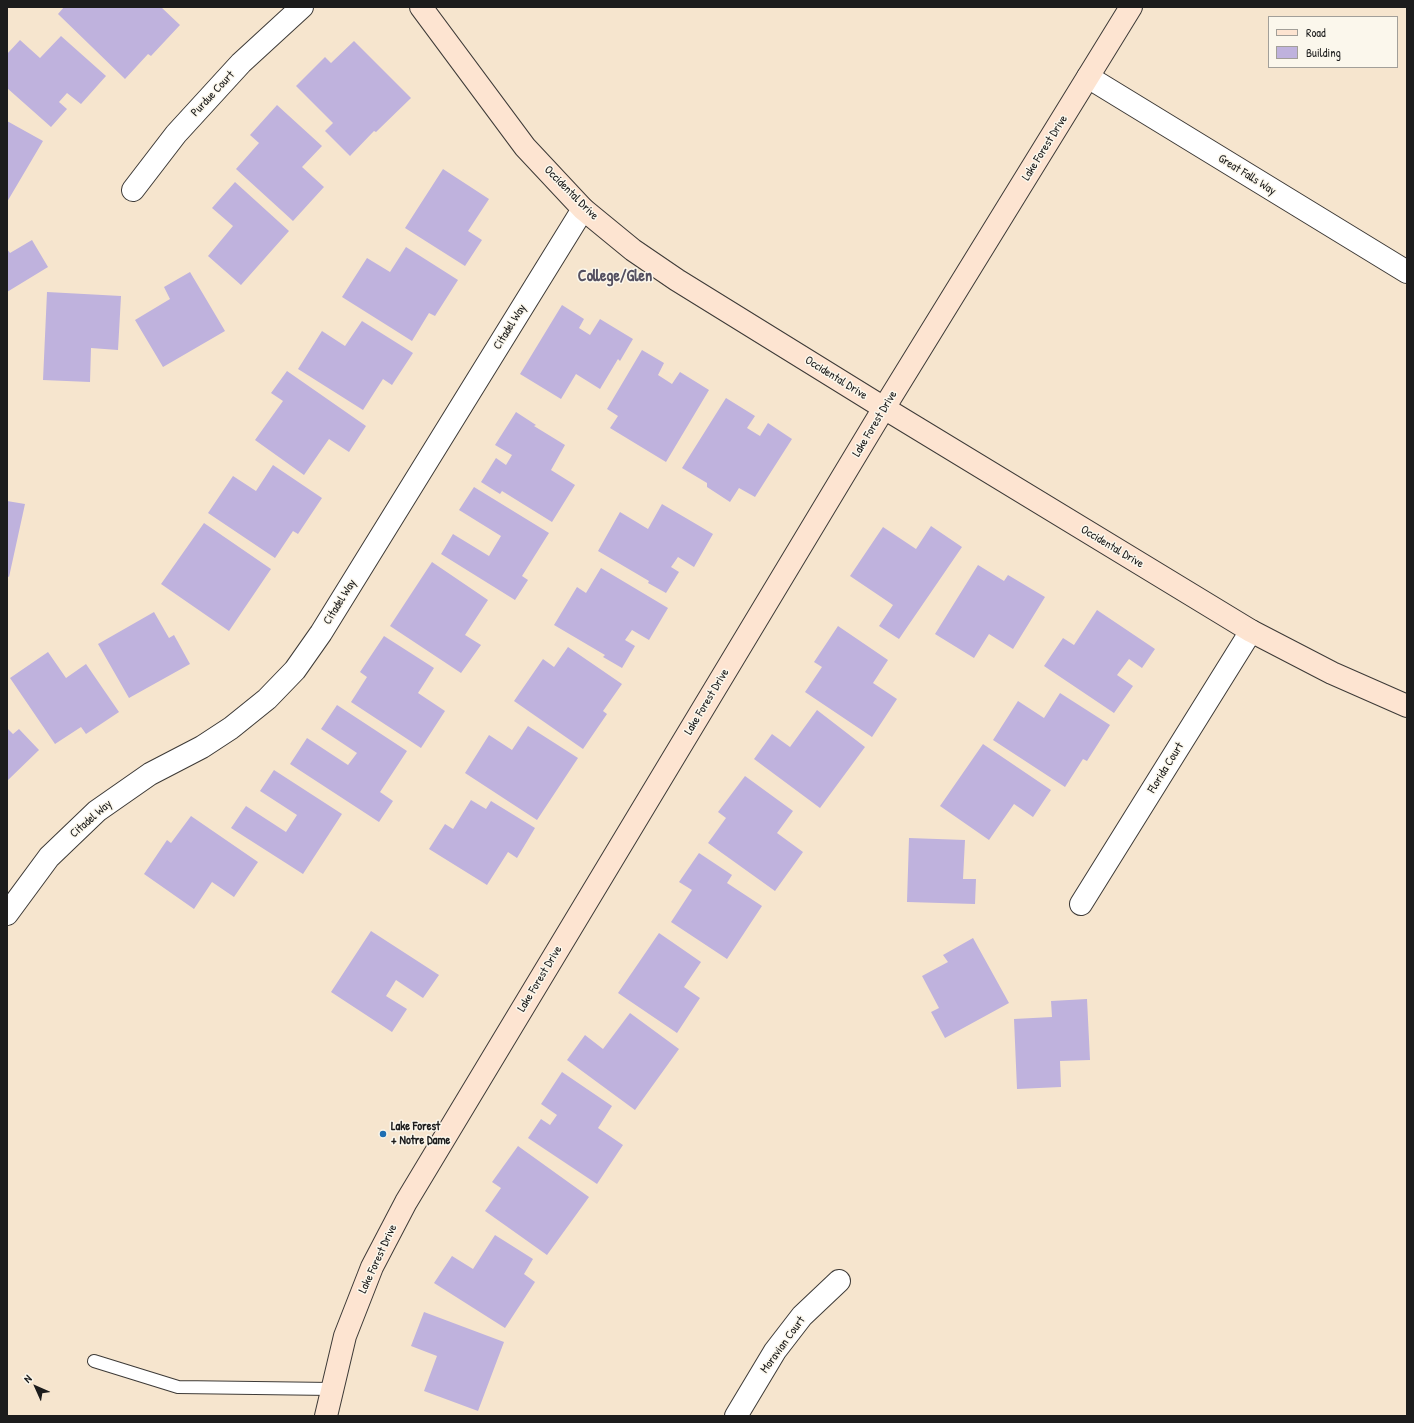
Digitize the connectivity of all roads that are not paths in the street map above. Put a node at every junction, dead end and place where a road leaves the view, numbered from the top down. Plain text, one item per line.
1 (302, 7) edge
2 (421, 7) edge
3 (1131, 7) edge
4 (1088, 78) junction
5 (133, 190) dead end
6 (583, 209) junction
7 (1407, 272) edge
8 (884, 408) junction
9 (1251, 631) junction
10 (1407, 706) edge
11 (1082, 904) dead end
12 (7, 914) edge
13 (839, 1281) dead end
14 (94, 1361) dead end
15 (332, 1389) junction
16 (326, 1416) edge
17 (736, 1416) edge

1 - 5 street, Purdue Court
2 - 6 street, Occidental Drive
3 - 4 street, Lake Forest Drive
4 - 7 street, Great Falls Way
4 - 8 street, Lake Forest Drive
6 - 8 street, Occidental Drive
6 - 12 street, Citadel Way
8 - 9 street, Occidental Drive
8 - 15 street, Lake Forest Drive
9 - 10 street, Occidental Drive
9 - 11 street, Florida Court
13 - 17 street, Moravian Court
14 - 15 lane
15 - 16 street, Lake Forest Drive

